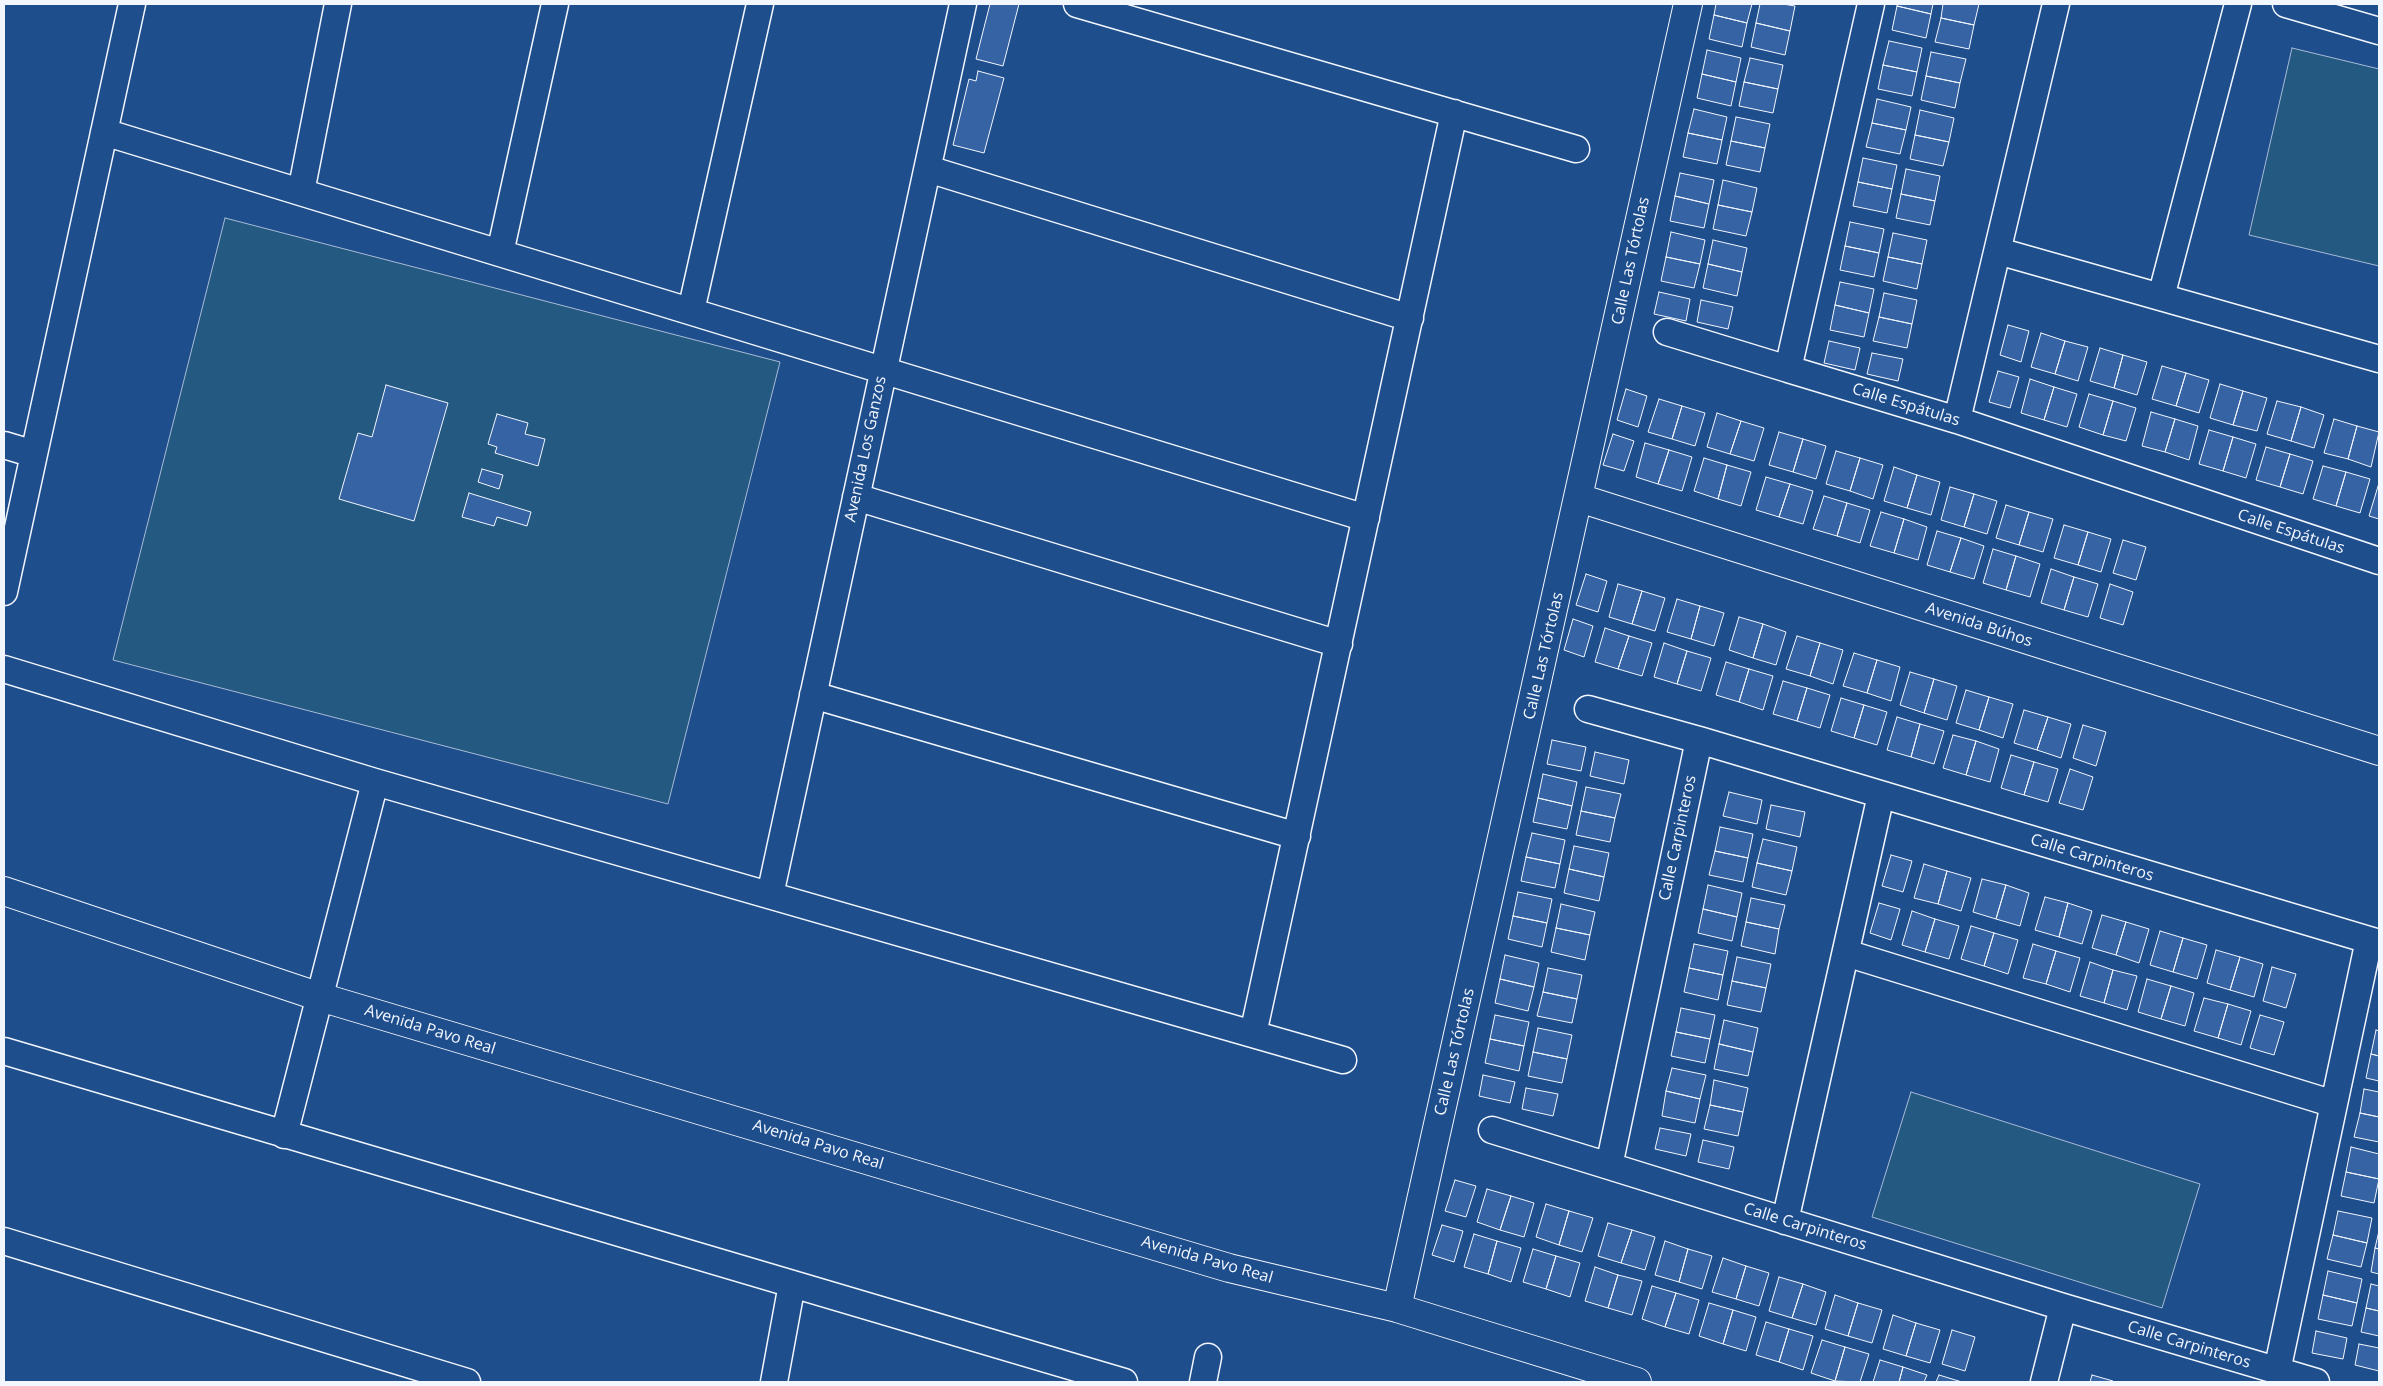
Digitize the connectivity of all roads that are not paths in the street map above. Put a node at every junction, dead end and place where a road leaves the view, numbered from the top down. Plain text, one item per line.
1 (132, 4) edge
2 (338, 4) edge
3 (556, 4) edge
4 (760, 4) edge
5 (963, 4) edge
6 (1077, 4) edge
7 (1688, 4) edge
8 (1871, 4) edge
9 (2056, 4) edge
10 (2238, 4) edge
11 (2286, 4) edge
12 (2323, 8) edge
13 (2379, 31) edge
14 (1454, 113) junction
15 (104, 132) junction
16 (1576, 149) dead end
17 (928, 169) junction
18 (301, 192) junction
19 (1998, 251) junction
20 (500, 253) junction
21 (2161, 297) junction
22 (691, 311) junction
23 (1410, 318) junction
24 (1667, 332) dead end
25 (2379, 359) edge
26 (1788, 369) junction
27 (883, 370) junction
28 (1958, 420) junction
29 (4, 445) edge
30 (34, 454) junction
31 (856, 497) junction
32 (1579, 498) junction
33 (1366, 518) junction
34 (2379, 561) edge
35 (4, 592) edge
36 (1339, 644) junction
37 (4, 669) edge
38 (813, 695) junction
39 (1588, 708) dead end
40 (1699, 740) junction
41 (2379, 751) edge
42 (375, 782) junction
43 (1882, 795) junction
44 (1297, 836) junction
45 (4, 892) edge
46 (770, 895) junction
47 (2374, 942) edge
48 (1846, 953) junction
49 (320, 997) junction
50 (1253, 1034) junction
51 (4, 1051) edge
52 (1343, 1060) dead end
53 (2334, 1104) junction
54 (1492, 1130) dead end
55 (284, 1134) junction
56 (1609, 1166) junction
57 (1785, 1221) junction
58 (4, 1241) edge
59 (792, 1284) junction
60 (2063, 1307) junction
61 (1398, 1308) junction
62 (2277, 1371) junction
63 (467, 1382) edge
64 (774, 1382) edge
65 (1124, 1382) edge
66 (1638, 1382) edge
67 (2044, 1382) edge
68 (2316, 1382) edge

1 - 15 street
2 - 18 street
3 - 20 street
4 - 22 street
5 - 17 street, Avenida Los Ganzos
6 - 14 street
7 - 32 street, Calle Las Tórtolas
8 - 26 street
9 - 19 street
10 - 21 street
11 - 12 street
12 - 13 street
14 - 16 street
14 - 23 street
15 - 18 street
15 - 30 street
17 - 23 street
17 - 27 street, Avenida Los Ganzos
18 - 20 street
19 - 21 street
19 - 28 street
20 - 22 street
21 - 25 street
22 - 27 street
23 - 33 street
24 - 26 street, Calle Espátulas
26 - 28 street, Calle Espátulas
27 - 31 street, Avenida Los Ganzos
27 - 33 street
28 - 34 street, Calle Espátulas
29 - 30 street
30 - 35 street
31 - 36 street
31 - 38 street, Avenida Los Ganzos
32 - 41 street, Avenida Búhos
32 - 61 street, Calle Las Tórtolas
33 - 36 street
36 - 44 street
37 - 42 street
38 - 44 street
38 - 46 street, Avenida Los Ganzos
39 - 40 street
40 - 43 street, Calle Carpinteros
40 - 56 street, Calle Carpinteros
42 - 46 street
42 - 49 street
43 - 47 street, Calle Carpinteros
43 - 48 street
44 - 50 street
45 - 49 street, Avenida Pavo Real
46 - 50 street
47 - 53 street
48 - 53 street
48 - 57 street
49 - 55 street
49 - 61 street, Avenida Pavo Real
50 - 52 street
51 - 55 street
53 - 62 street
54 - 56 street
55 - 59 street
56 - 57 street, Calle Carpinteros
57 - 60 street, Calle Carpinteros
58 - 63 street
59 - 64 street
59 - 65 street
60 - 62 street, Calle Carpinteros
60 - 67 street
61 - 66 street, Avenida Pavo Real
62 - 68 street, Calle Carpinteros

